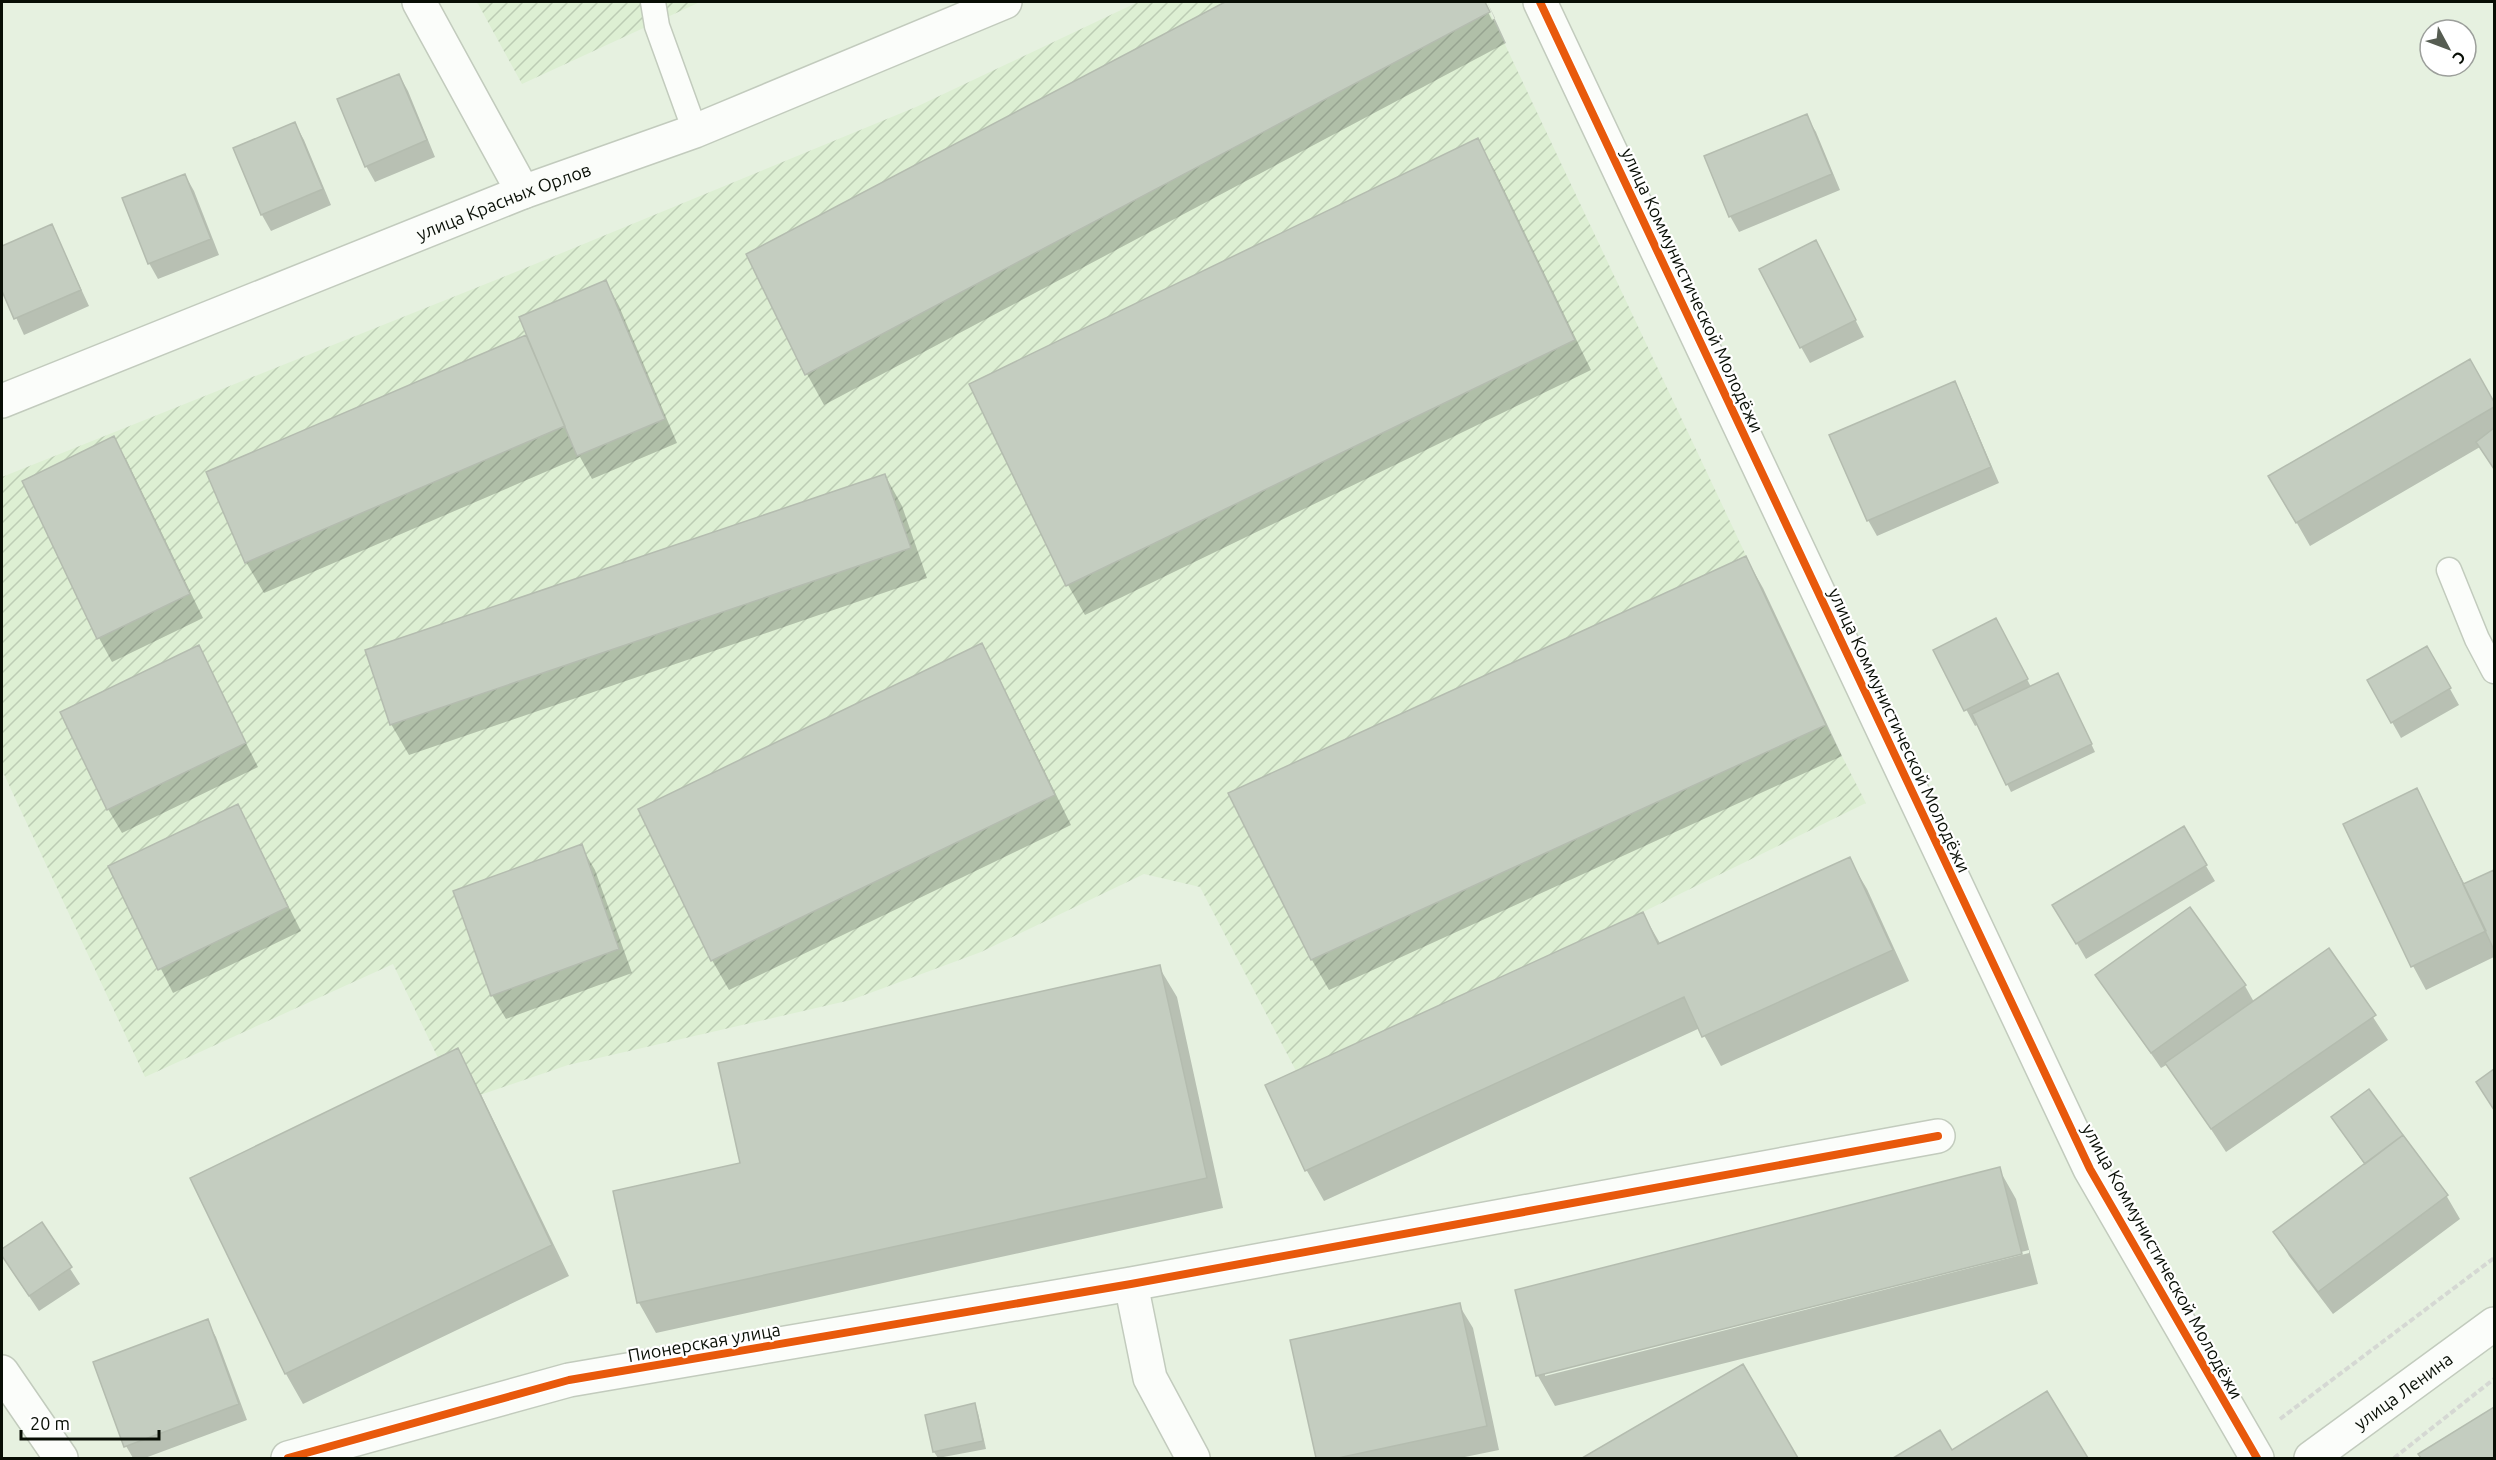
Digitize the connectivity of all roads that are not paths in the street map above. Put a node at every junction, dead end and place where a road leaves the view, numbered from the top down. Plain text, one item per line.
1 (419, 2) edge
2 (653, 2) edge
3 (1005, 2) edge
4 (1540, 2) edge
5 (695, 131) junction
6 (523, 192) junction
7 (2, 401) edge
8 (2449, 570) dead end
9 (2494, 671) edge
10 (1938, 1136) dead end
11 (1131, 1284) junction
12 (2494, 1324) edge
13 (2, 1372) edge
14 (2252, 1450) edge
15 (61, 1458) edge
16 (288, 1458) edge
17 (1193, 1458) edge
18 (2311, 1458) edge

1 - 6 street
2 - 5 lane
3 - 5 street, улица Красных Орлов
4 - 14 street, улица Коммунистической Молодёжи
5 - 6 street, улица Красных Орлов
6 - 7 street, улица Красных Орлов
8 - 9 lane
10 - 11 street, Пионерская улица
11 - 16 street, Пионерская улица
11 - 17 street
12 - 18 street, улица Ленина
13 - 15 street

